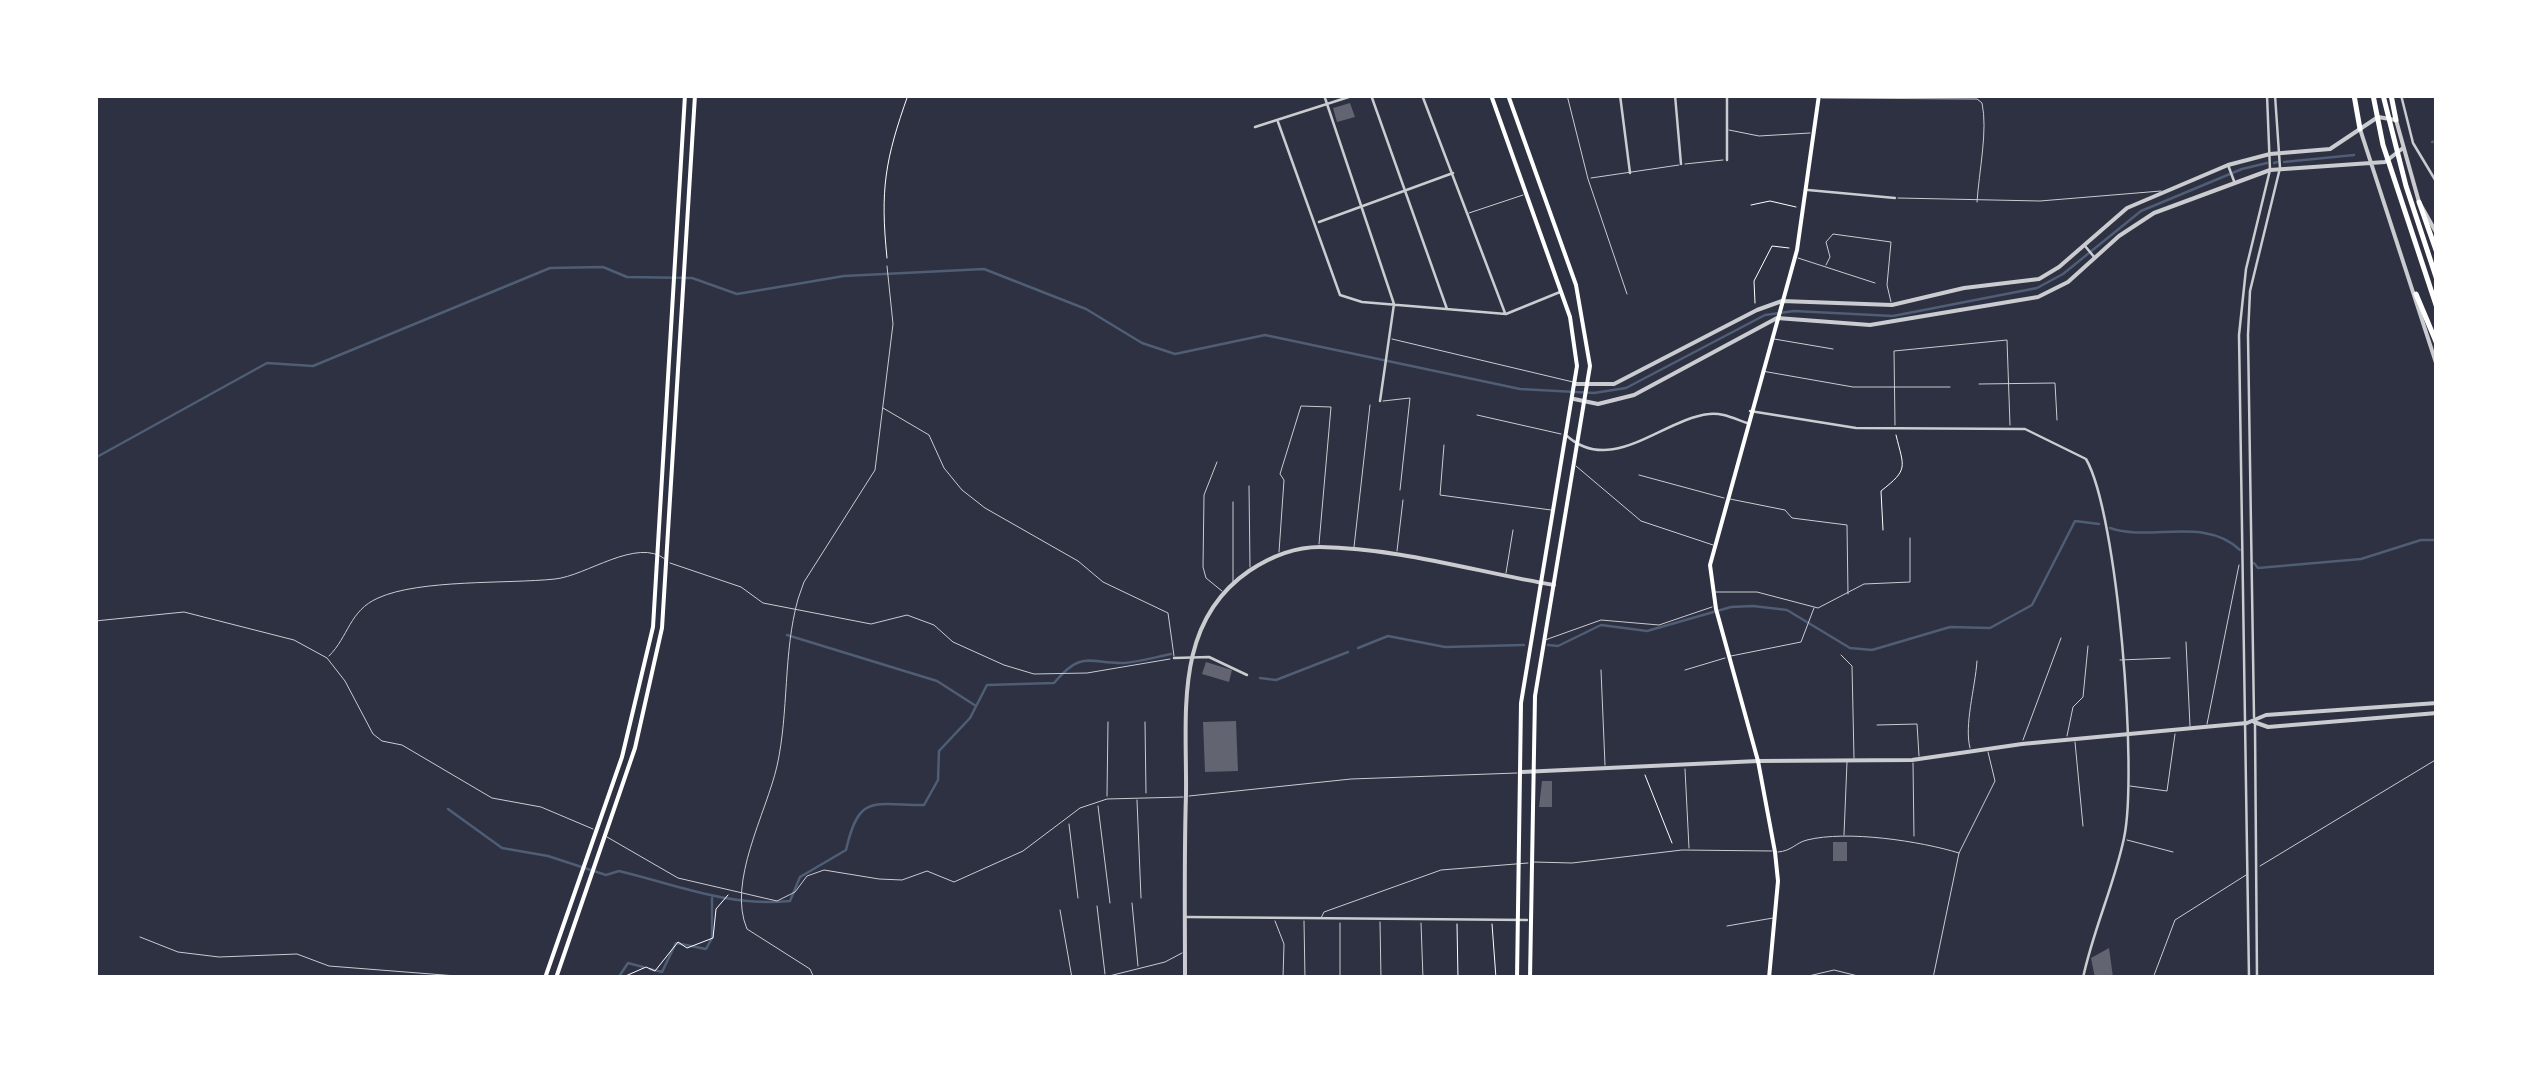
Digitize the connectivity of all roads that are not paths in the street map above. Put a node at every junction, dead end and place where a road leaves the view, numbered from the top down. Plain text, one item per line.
1 (684, 95) edge
2 (694, 95) edge
3 (1324, 95) edge
4 (1355, 95) edge
5 (1372, 95) edge
6 (1422, 95) edge
7 (1491, 95) edge
8 (1508, 95) edge
9 (1567, 95) edge
10 (1620, 95) edge
11 (1675, 95) edge
12 (1727, 95) edge
13 (2267, 95) edge
14 (2276, 95) edge
15 (2354, 95) edge
16 (2372, 95) edge
17 (2383, 95) edge
18 (2391, 95) edge
19 (2402, 95) edge
20 (1819, 96) edge
21 (1327, 106) junction
22 (2396, 120) junction
23 (1278, 122) junction
24 (1255, 127) dead end
25 (2360, 129) junction
26 (1729, 130) junction
27 (1815, 132) junction
28 (2403, 148) junction
29 (2270, 154) junction
30 (2280, 154) junction
31 (1727, 160) joint
32 (2372, 162) junction
33 (1681, 164) junction
34 (2228, 165) junction
35 (2280, 168) junction
36 (2270, 170) junction
37 (1630, 172) junction
38 (1454, 173) junction
39 (1588, 179) junction
40 (2234, 181) junction
41 (2437, 183) edge
42 (1408, 189) junction
43 (1807, 190) junction
44 (2165, 190) junction
45 (1526, 194) junction
46 (1895, 198) joint
47 (1978, 202) junction
48 (2418, 202) junction
49 (1362, 205) junction
50 (1469, 214) junction
51 (1317, 223) junction
52 (2437, 234) edge
53 (2084, 245) junction
54 (2437, 253) edge
55 (1795, 257) junction
56 (2094, 258) junction
57 (1826, 265) junction
58 (888, 269) road end
59 (2437, 280) edge
60 (1875, 283) dead end
61 (1561, 291) junction
62 (1627, 294) dead end
63 (2416, 294) junction
64 (1394, 304) junction
65 (1892, 305) junction
66 (2437, 308) edge
67 (1447, 309) junction
68 (1779, 310) junction
69 (1506, 314) junction
70 (1771, 338) junction
71 (1392, 339) junction
72 (2437, 344) edge
73 (1832, 349) dead end
74 (2437, 366) edge
75 (1762, 371) junction
76 (1576, 384) junction
77 (1590, 384) junction
78 (1979, 384) dead end
79 (2009, 384) junction
80 (1950, 387) dead end
81 (1897, 388) junction
82 (1574, 399) junction
83 (1380, 401) joint
84 (1588, 403) junction
85 (1370, 405) dead end
86 (884, 408) junction
87 (1750, 412) junction
88 (1476, 415) dead end
89 (2057, 420) dead end
90 (1747, 423) junction
91 (1895, 428) junction
92 (2010, 428) junction
93 (1567, 436) junction
94 (1444, 445) dead end
95 (1579, 446) junction
96 (1564, 459) junction
97 (1217, 462) dead end
98 (1576, 466) junction
99 (1639, 475) dead end
100 (1249, 486) dead end
101 (1400, 490) dead end
102 (1726, 499) junction
103 (1403, 500) dead end
104 (1232, 502) dead end
105 (1554, 510) junction
106 (1512, 530) dead end
107 (1910, 538) dead end
108 (1713, 545) junction
109 (1318, 547) junction
110 (1353, 550) junction
111 (660, 554) junction
112 (1279, 554) junction
113 (1396, 556) junction
114 (2250, 559) junction
115 (669, 562) junction
116 (2243, 563) junction
117 (1250, 570) junction
118 (1505, 576) junction
119 (1232, 582) junction
120 (1541, 583) junction
121 (1554, 585) junction
122 (1222, 592) junction
123 (1712, 592) junction
124 (1848, 594) junction
125 (796, 607) junction
126 (1814, 607) junction
127 (1716, 610) junction
128 (95, 622) edge
129 (2061, 638) dead end
130 (1543, 641) junction
131 (2186, 642) dead end
132 (2088, 646) dead end
133 (1841, 655) dead end
134 (1730, 656) junction
135 (327, 658) junction
136 (1174, 658) junction
137 (1191, 658) junction
138 (2170, 658) dead end
139 (2120, 660) junction
140 (1977, 661) dead end
141 (1601, 670) dead end
142 (1685, 670) dead end
143 (1246, 675) dead end
144 (2437, 703) edge
145 (2437, 713) edge
146 (1108, 722) dead end
147 (1145, 722) dead end
148 (2254, 722) junction
149 (2247, 723) junction
150 (1877, 725) dead end
151 (2268, 727) junction
152 (2206, 728) junction
153 (2190, 729) junction
154 (2174, 731) junction
155 (2255, 732) junction
156 (2130, 734) junction
157 (2067, 739) junction
158 (2075, 739) junction
159 (2022, 744) junction
160 (1988, 749) junction
161 (1971, 751) junction
162 (1916, 760) junction
163 (2437, 760) edge
164 (1758, 761) junction
165 (1851, 762) junction
166 (1685, 766) junction
167 (1605, 768) junction
168 (1531, 771) junction
169 (1520, 772) junction
170 (2130, 786) junction
171 (1146, 796) junction
172 (1136, 797) junction
173 (1186, 797) junction
174 (1106, 799) junction
175 (1098, 802) junction
176 (1068, 821) junction
177 (2083, 826) dead end
178 (597, 831) junction
179 (606, 836) junction
180 (1844, 838) junction
181 (1914, 839) junction
182 (2124, 839) junction
183 (1689, 850) junction
184 (1775, 852) junction
185 (2173, 852) dead end
186 (1958, 853) junction
187 (2257, 868) junction
188 (2249, 872) junction
189 (744, 893) junction
190 (1078, 898) dead end
191 (1142, 898) dead end
192 (1110, 903) dead end
193 (1132, 903) dead end
194 (1097, 906) dead end
195 (1060, 910) dead end
196 (1185, 917) junction
197 (1776, 917) junction
198 (1276, 918) junction
199 (1304, 918) junction
200 (1320, 919) junction
201 (1341, 919) junction
202 (1380, 919) junction
203 (1421, 920) junction
204 (1516, 920) junction
205 (1528, 920) junction
206 (1727, 926) dead end
207 (140, 937) dead end
208 (1185, 951) junction
209 (1138, 970) junction
210 (95, 974) edge
211 (546, 976) edge
212 (1933, 976) edge
213 (556, 977) edge
214 (1104, 977) edge
215 (116, 978) edge
216 (482, 978) edge
217 (814, 978) edge
218 (1072, 978) edge
219 (1185, 978) edge
220 (1284, 978) edge
221 (1305, 978) edge
222 (1340, 978) edge
223 (1381, 978) edge
224 (1422, 978) edge
225 (1517, 978) edge
226 (1530, 978) edge
227 (1770, 978) edge
228 (1800, 978) edge
229 (1866, 978) edge
230 (1906, 978) edge
231 (2004, 978) edge
232 (2083, 978) edge
233 (2153, 978) edge
234 (2249, 978) edge
235 (2258, 978) edge

1 - 111 main road
2 - 115 main road
3 - 21 street
4 - 21 street
5 - 42 street
6 - 38 street
7 - 45 main road
8 - 77 main road
9 - 39 lane
10 - 37 street
11 - 33 street
12 - 26 street
13 - 29 street
14 - 30 street
15 - 25 highway
16 - 66 highway
17 - 59 highway
18 - 22 highway
19 - 41 street
20 - 27 main road
20 - 47 lane
21 - 23 street
21 - 49 street
22 - 25 street
22 - 28 street
23 - 24 street
23 - 51 street
25 - 30 street
25 - 32 street
26 - 27 lane
26 - 31 street
27 - 43 main road
28 - 32 street
28 - 48 street
29 - 30 street
29 - 34 street
29 - 36 street
30 - 35 street
31 - 33 lane
32 - 35 street
32 - 63 street
33 - 37 lane
34 - 40 street
34 - 44 street
35 - 36 street
35 - 114 street
36 - 40 street
36 - 116 street
37 - 39 lane
38 - 42 street
38 - 50 street
39 - 62 lane
40 - 56 street
42 - 49 street
42 - 67 street
43 - 46 street
43 - 55 main road
44 - 47 lane
44 - 53 street
45 - 50 lane
45 - 61 main road
46 - 47 lane
48 - 52 street
48 - 54 highway
49 - 51 street
49 - 64 street
50 - 69 street
51 - 64 street
53 - 56 street
53 - 65 street
55 - 57 lane
55 - 68 main road
56 - 68 street
57 - 60 lane
57 - 65 lane
58 - 86 lane
61 - 69 street
61 - 76 main road
63 - 72 highway
63 - 74 street
64 - 67 street
64 - 71 street
65 - 68 street
67 - 69 street
68 - 70 main road
68 - 77 street
68 - 84 street
70 - 73 lane
70 - 75 main road
71 - 76 lane
71 - 83 street
75 - 81 lane
75 - 87 main road
76 - 77 street
76 - 82 main road
77 - 84 main road
78 - 79 lane
79 - 81 lane
79 - 89 lane
79 - 92 lane
80 - 81 lane
81 - 91 lane
82 - 84 street
82 - 93 main road
83 - 101 lane
84 - 95 main road
85 - 110 lane
86 - 125 lane
86 - 136 lane
87 - 90 main road
87 - 91 street
88 - 93 lane
90 - 95 street
90 - 102 main road
91 - 92 street
92 - 139 street
93 - 95 street
93 - 96 main road
94 - 105 lane
95 - 98 main road
96 - 98 lane
96 - 105 main road
97 - 122 lane
98 - 108 lane
98 - 121 main road
99 - 102 lane
100 - 117 lane
102 - 108 main road
102 - 124 lane
103 - 113 lane
104 - 119 lane
105 - 120 main road
106 - 118 lane
107 - 124 lane
108 - 123 main road
109 - 110 street
109 - 112 street
109 - 112 lane
110 - 113 street
111 - 115 lane
111 - 135 lane
111 - 178 main road
112 - 117 street
113 - 118 street
114 - 116 lane
114 - 148 street
115 - 125 lane
115 - 179 main road
116 - 149 street
116 - 152 lane
117 - 119 street
118 - 120 street
119 - 122 street
120 - 121 street
120 - 169 main road
121 - 130 main road
122 - 137 street
123 - 126 lane
123 - 127 main road
124 - 126 lane
125 - 136 lane
125 - 189 lane
126 - 134 lane
127 - 130 lane
127 - 134 main road
128 - 135 lane
129 - 159 lane
130 - 168 main road
131 - 153 lane
132 - 157 lane
133 - 165 lane
134 - 142 lane
134 - 164 main road
135 - 178 lane
136 - 137 street
137 - 143 street
137 - 173 street
138 - 139 lane
139 - 156 street
140 - 161 lane
141 - 167 lane
144 - 148 street
145 - 151 street
146 - 174 lane
147 - 171 lane
148 - 149 street
148 - 151 street
148 - 155 street
149 - 152 street
149 - 188 street
150 - 162 lane
151 - 155 street
152 - 153 street
153 - 154 street
154 - 156 street
154 - 170 lane
155 - 187 street
156 - 158 street
156 - 170 street
157 - 158 street
157 - 159 street
158 - 177 lane
159 - 160 street
160 - 161 street
160 - 186 lane
161 - 162 street
162 - 165 street
162 - 181 lane
163 - 187 lane
164 - 165 street
164 - 166 street
164 - 184 main road
165 - 180 lane
166 - 167 street
166 - 183 lane
167 - 168 street
168 - 169 street
168 - 205 main road
169 - 173 lane
169 - 204 main road
170 - 182 street
171 - 172 lane
171 - 173 lane
172 - 174 lane
172 - 191 lane
173 - 196 street
174 - 175 lane
175 - 176 lane
175 - 192 lane
176 - 189 lane
176 - 190 lane
178 - 179 lane
178 - 211 main road
179 - 189 lane
179 - 213 main road
180 - 181 lane
180 - 184 lane
181 - 186 lane
182 - 185 lane
182 - 232 street
183 - 184 lane
183 - 200 lane
184 - 197 main road
186 - 212 lane
187 - 188 lane
187 - 235 street
188 - 233 lane
188 - 234 street
189 - 217 lane
193 - 209 lane
194 - 214 lane
195 - 218 lane
196 - 198 street
196 - 208 street
197 - 206 lane
197 - 227 main road
198 - 199 street
198 - 220 lane
199 - 200 street
199 - 221 lane
200 - 201 street
201 - 202 street
201 - 222 lane
202 - 203 street
202 - 223 lane
203 - 204 street
203 - 224 lane
204 - 205 street
204 - 225 main road
205 - 226 main road
207 - 216 lane
208 - 209 lane
208 - 219 street
209 - 214 lane
210 - 215 lane
212 - 230 lane
212 - 231 lane
228 - 229 lane

